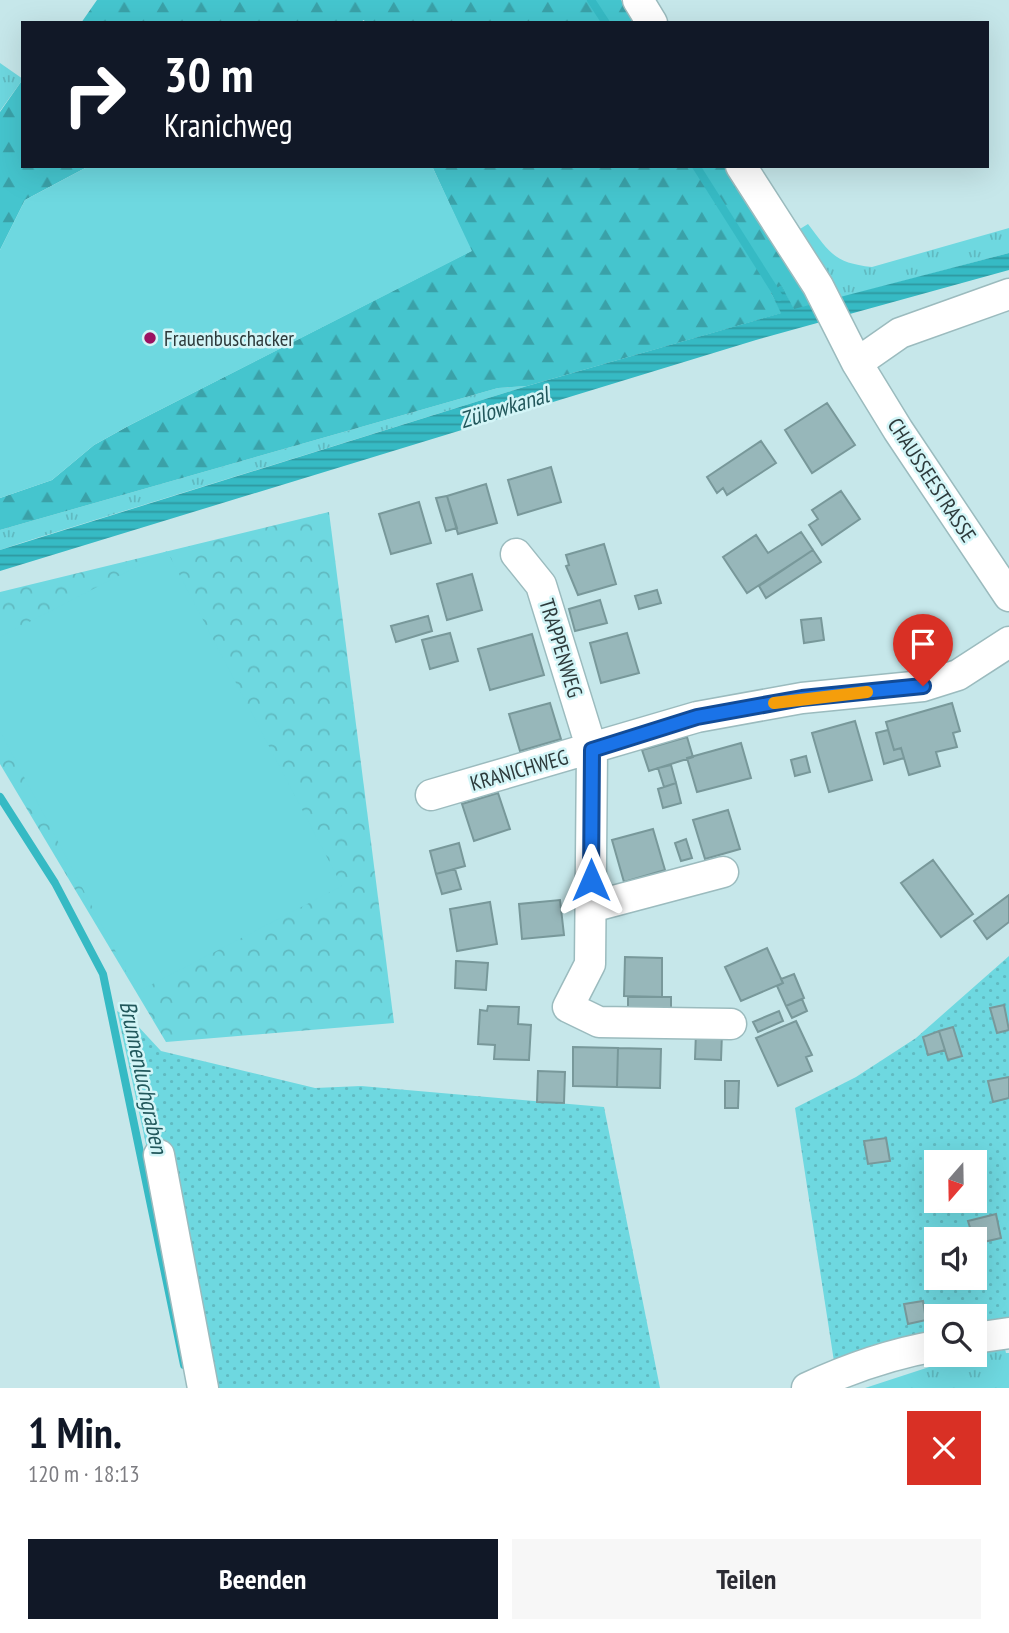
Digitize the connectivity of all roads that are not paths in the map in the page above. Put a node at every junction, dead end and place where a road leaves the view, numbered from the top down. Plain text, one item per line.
1 (638, 0) edge
2 (651, 21) edge
3 (742, 168) edge
4 (1009, 294) edge
5 (857, 363) junction
6 (516, 554) dead end
7 (1009, 596) edge
8 (1009, 642) edge
9 (592, 750) junction
10 (431, 795) dead end
11 (723, 872) dead end
12 (591, 907) junction
13 (732, 1024) dead end
14 (159, 1155) dead end
15 (1009, 1333) edge
16 (987, 1336) edge
17 (924, 1348) edge
18 (203, 1388) edge
19 (807, 1388) edge

1 - 2 street
3 - 5 street, CHAUSSEESTRASSE
4 - 5 street
5 - 7 street, CHAUSSEESTRASSE
6 - 9 street, TRAPPENWEG
8 - 9 street, KRANICHWEG
9 - 10 street, KRANICHWEG
9 - 12 street, TRAPPENWEG
11 - 12 street
12 - 13 street, TRAPPENWEG
14 - 18 street
15 - 16 street
17 - 19 street

